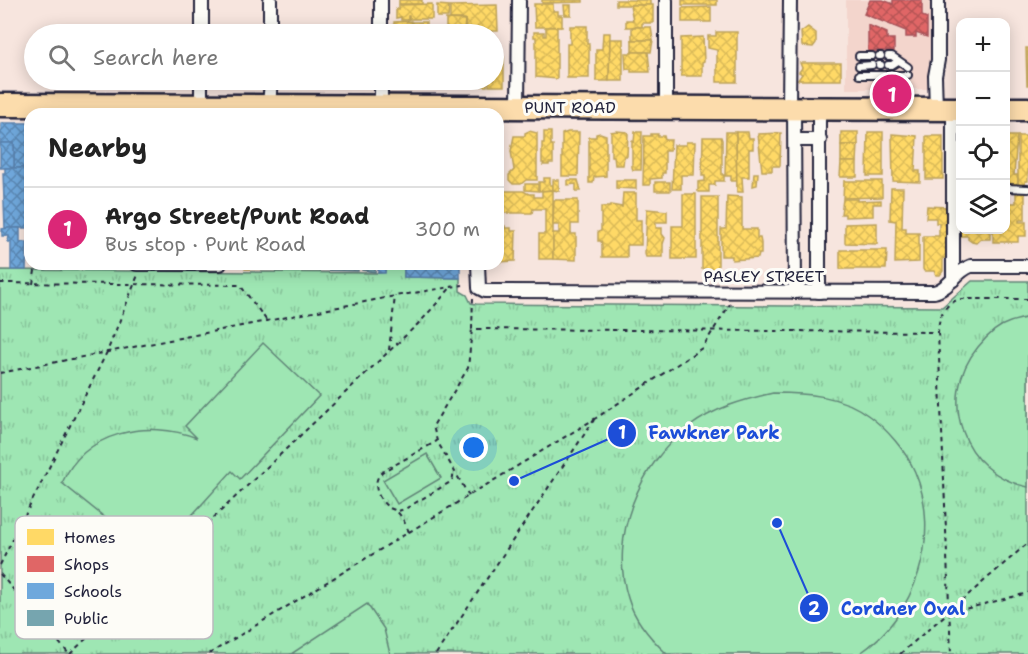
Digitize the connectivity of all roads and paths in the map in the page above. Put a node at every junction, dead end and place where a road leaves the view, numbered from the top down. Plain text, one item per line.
1 (202, 0) edge
2 (270, 0) edge
3 (381, 0) edge
4 (519, 0) edge
5 (666, 0) edge
6 (790, 0) edge
7 (938, 0) edge
8 (202, 24) edge
9 (270, 24) edge
10 (381, 24) edge
11 (859, 56) dead end
12 (898, 61) junction
13 (859, 66) dead end
14 (908, 67) dead end
15 (859, 75) dead end
16 (908, 75) dead end
17 (205, 90) edge
18 (271, 90) edge
19 (381, 90) edge
20 (0, 105) edge
21 (269, 106) junction
22 (381, 106) junction
23 (518, 106) junction
24 (666, 107) junction
25 (24, 108) edge
26 (214, 108) edge
27 (232, 108) edge
28 (430, 108) edge
29 (498, 108) edge
30 (792, 108) junction
31 (819, 108) junction
32 (950, 109) edge
33 (1010, 109) edge
34 (1028, 109) edge
35 (820, 140) junction
36 (795, 141) junction
37 (956, 188) edge
38 (1010, 188) edge
39 (1028, 189) edge
40 (1028, 266) edge
41 (35, 270) edge
42 (140, 270) edge
43 (478, 270) edge
44 (952, 280) junction
45 (0, 283) edge
46 (33, 284) junction
47 (135, 284) junction
48 (453, 285) junction
49 (464, 285) dead end
50 (795, 292) junction
51 (819, 292) junction
52 (395, 296) junction
53 (473, 298) dead end
54 (1028, 299) edge
55 (736, 303) dead end
56 (267, 321) junction
57 (472, 329) junction
58 (714, 332) junction
59 (938, 333) junction
60 (389, 350) junction
61 (107, 352) junction
62 (0, 373) edge
63 (596, 418) junction
64 (436, 441) junction
65 (454, 472) junction
66 (469, 496) junction
67 (396, 511) junction
68 (25, 516) edge
69 (213, 518) edge
70 (409, 532) junction
71 (15, 535) edge
72 (1028, 543) edge
73 (0, 565) edge
74 (0, 574) edge
75 (15, 591) edge
76 (1028, 592) edge
77 (949, 613) junction
78 (57, 639) edge
79 (86, 639) edge
80 (70, 654) edge
81 (210, 654) edge
82 (436, 654) edge
83 (900, 654) edge
84 (951, 654) edge

1 - 8 street
2 - 9 street
3 - 10 street
4 - 23 street
5 - 24 street
6 - 30 street
7 - 32 street
11 - 12 lane
12 - 13 lane
12 - 14 lane
15 - 16 lane
17 - 26 street
18 - 21 street
19 - 22 street
20 - 25 highway, PUNT ROAD
21 - 22 highway, PUNT ROAD
21 - 27 highway, PUNT ROAD
22 - 28 highway, PUNT ROAD
23 - 24 highway, PUNT ROAD
23 - 29 highway, PUNT ROAD
24 - 30 highway, PUNT ROAD
30 - 31 highway, PUNT ROAD
30 - 36 street
31 - 32 highway, PUNT ROAD
31 - 35 street
32 - 37 street
33 - 34 highway
35 - 36 street
35 - 51 street
36 - 50 street
37 - 44 street
38 - 39 lane
40 - 44 street, PASLEY STREET
41 - 46 path
42 - 47 path
43 - 50 street, PASLEY STREET
44 - 51 street, PASLEY STREET
45 - 46 path
46 - 47 path
47 - 56 path
47 - 61 path
48 - 49 path
48 - 52 path
48 - 60 path
50 - 51 street, PASLEY STREET
52 - 56 path
52 - 60 path
53 - 57 path
54 - 59 path
55 - 58 path
56 - 61 path
57 - 58 path
57 - 64 path
58 - 59 path
58 - 63 path
59 - 77 path
60 - 69 path
61 - 62 path
61 - 68 path
63 - 66 path
63 - 82 path
64 - 65 path
64 - 67 path
65 - 66 path
65 - 67 path
66 - 70 path
67 - 70 path
70 - 81 path
71 - 73 path
72 - 77 path
74 - 75 path
76 - 77 path
77 - 83 path
77 - 84 path
78 - 80 path
79 - 80 path

